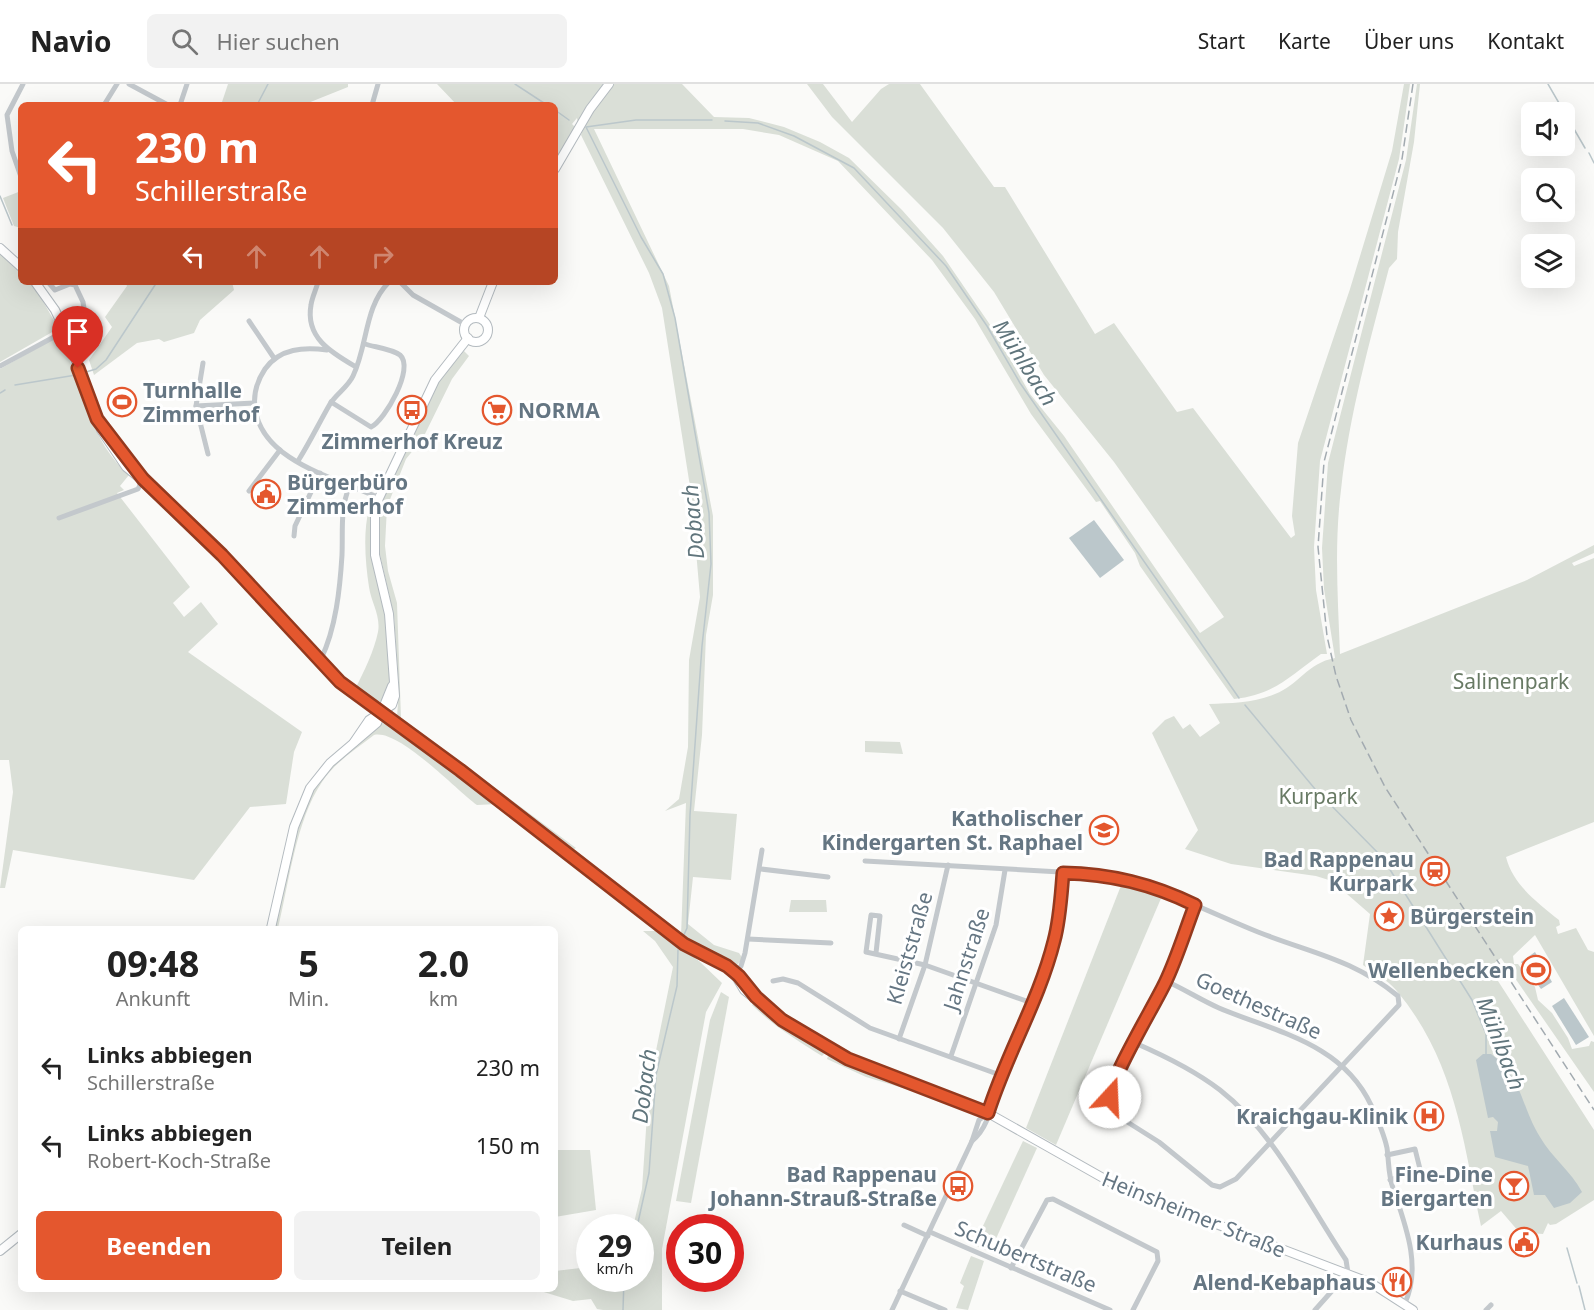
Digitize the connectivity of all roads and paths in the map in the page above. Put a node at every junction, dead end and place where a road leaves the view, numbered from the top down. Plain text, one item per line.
1 (23, 84) edge
2 (117, 84) edge
3 (129, 84) edge
4 (188, 84) edge
5 (378, 84) edge
6 (609, 84) edge
7 (106, 102) edge
8 (162, 102) edge
9 (181, 102) edge
10 (373, 102) edge
11 (558, 164) edge
12 (18, 169) edge
13 (0, 248) edge
14 (18, 264) edge
15 (37, 285) edge
16 (50, 285) edge
17 (68, 285) edge
18 (75, 285) edge
19 (317, 285) edge
20 (387, 285) edge
21 (403, 285) edge
22 (492, 285) edge
23 (479, 318) junction
24 (249, 321) dead end
25 (466, 325) junction
26 (313, 331) junction
27 (67, 335) junction
28 (468, 339) junction
29 (364, 344) junction
30 (308, 348) junction
31 (327, 350) junction
32 (274, 358) junction
33 (203, 363) dead end
34 (0, 366) edge
35 (356, 367) junction
36 (331, 402) junction
37 (254, 404) junction
38 (196, 406) junction
39 (280, 450) junction
40 (208, 454) dead end
41 (298, 461) junction
42 (320, 473) junction
43 (143, 479) junction
44 (349, 486) junction
45 (249, 491) dead end
46 (379, 498) junction
47 (59, 518) dead end
48 (294, 536) dead end
49 (321, 659) junction
50 (382, 713) junction
51 (762, 850) dead end
52 (865, 861) dead end
53 (948, 865) junction
54 (761, 869) junction
55 (1005, 870) junction
56 (1063, 873) junction
57 (828, 877) dead end
58 (1195, 905) junction
59 (271, 926) edge
60 (748, 939) junction
61 (831, 943) dead end
62 (876, 953) junction
63 (925, 965) junction
64 (735, 973) junction
65 (773, 981) dead end
66 (1166, 981) junction
67 (978, 983) junction
68 (1032, 1003) junction
69 (899, 1040) junction
70 (1135, 1043) junction
71 (951, 1056) junction
72 (1342, 1064) junction
73 (1000, 1075) junction
74 (988, 1113) junction
75 (1269, 1142) junction
76 (1387, 1155) junction
77 (1390, 1180) junction
78 (904, 1225) dead end
79 (929, 1234) junction
80 (18, 1236) edge
81 (0, 1251) edge
82 (1011, 1269) junction
83 (1348, 1273) junction
84 (900, 1291) junction
85 (1405, 1303) junction
86 (1491, 1305) dead end
87 (892, 1310) edge
88 (945, 1310) edge
89 (1110, 1310) edge
90 (1133, 1310) edge
91 (1315, 1310) edge
92 (1413, 1310) edge
93 (1486, 1310) edge

1 - 12 street
2 - 7 street
3 - 8 street
4 - 9 street
5 - 10 street
6 - 11 street
13 - 14 street
15 - 27 street, Heinsheimer Straße
16 - 17 street
18 - 27 street
19 - 26 street
20 - 29 street
21 - 25 street
22 - 23 street
23 - 25 street
23 - 28 street
24 - 32 street
25 - 28 street
26 - 30 street
26 - 31 street
27 - 34 street
27 - 43 street, Heinsheimer Straße
28 - 46 street
29 - 35 street
29 - 36 street
30 - 31 street
30 - 32 street
31 - 35 street
32 - 37 street
33 - 38 street
35 - 36 street
36 - 41 street
37 - 38 street
37 - 39 street
38 - 40 street
39 - 41 street
39 - 45 street
41 - 42 street
42 - 44 street
42 - 48 street
43 - 47 street
43 - 49 street, Heinsheimer Straße
44 - 46 street
44 - 49 street
46 - 50 street
49 - 50 street, Heinsheimer Straße
50 - 59 street
50 - 64 street, Heinsheimer Straße
51 - 54 street
52 - 53 street
53 - 55 street
53 - 63 street, Kleiststraße
54 - 57 street
54 - 60 street
55 - 56 street
55 - 67 street, Jahnstraße
56 - 58 street
56 - 68 street
58 - 66 street
58 - 72 street
60 - 61 street
60 - 64 street
62 - 62 street
62 - 63 street
63 - 67 street
63 - 69 street, Kleiststraße
64 - 74 street, Heinsheimer Straße
65 - 69 street
66 - 70 street
66 - 72 street, Goethestraße
67 - 68 street
67 - 71 street, Jahnstraße
68 - 73 street
69 - 71 street
70 - 75 street
70 - 75 street
71 - 73 street
72 - 75 street
72 - 76 street, Goethestraße
73 - 74 street
74 - 79 street
74 - 83 street, Heinsheimer Straße
75 - 83 street
76 - 77 street, Goethestraße
76 - 77 street
77 - 85 street, Goethestraße
78 - 79 street, Schubertstraße
79 - 82 street, Schubertstraße
79 - 84 street
80 - 81 street
82 - 89 street, Schubertstraße
82 - 90 street
83 - 85 street, Heinsheimer Straße
83 - 91 street
84 - 87 street
84 - 88 street
85 - 92 street, Heinsheimer Straße
86 - 93 street

